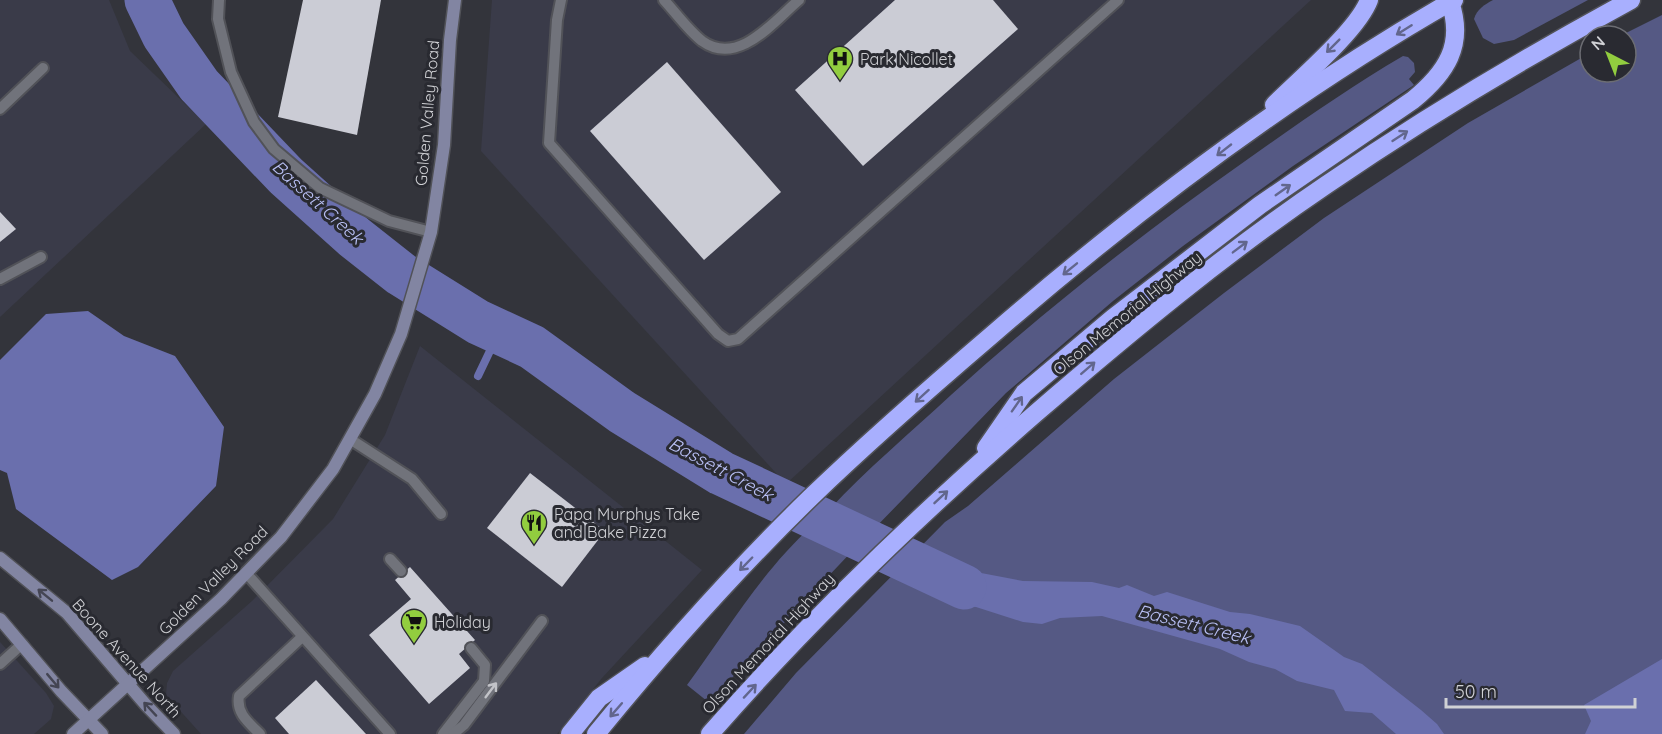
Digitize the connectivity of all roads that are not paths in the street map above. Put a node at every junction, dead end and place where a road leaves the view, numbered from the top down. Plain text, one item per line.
1 (219, 0) edge
2 (455, 0) edge
3 (561, 0) edge
4 (664, 0) edge
5 (799, 0) edge
6 (1118, 0) edge
7 (1369, 0) edge
8 (1630, 0) edge
9 (1451, 1) edge
10 (44, 68) dead end
11 (0, 109) edge
12 (1244, 134) junction
13 (430, 233) junction
14 (41, 258) dead end
15 (0, 279) edge
16 (350, 439) junction
17 (971, 469) junction
18 (441, 514) dead end
19 (0, 558) edge
20 (390, 559) dead end
21 (401, 571) dead end
22 (247, 574) junction
23 (0, 619) edge
24 (542, 621) dead end
25 (302, 637) junction
26 (22, 644) junction
27 (471, 648) dead end
28 (666, 652) junction
29 (0, 664) edge
30 (128, 684) junction
31 (88, 720) junction
32 (73, 734) edge
33 (102, 734) edge
34 (174, 734) edge
35 (260, 734) edge
36 (390, 734) edge
37 (443, 734) edge
38 (453, 734) edge
39 (570, 734) edge
40 (596, 734) edge
41 (710, 734) edge

1 - 13 lane
2 - 13 street, Golden Valley Road
3 - 6 lane
4 - 5 lane
7 -> 12 highway
17 -> 8 highway, Olson Memorial Highway
9 -> 12 highway
17 -> 9 highway
10 - 11 lane
12 -> 28 highway
13 - 16 street, Golden Valley Road
14 - 15 lane
16 - 18 lane
16 - 22 street, Golden Valley Road
41 -> 17 highway, Olson Memorial Highway
30 -> 19 street, Boone Avenue North
20 - 21 lane
22 - 25 lane
22 - 30 street, Golden Valley Road
23 - 26 street
38 -> 24 lane
25 - 35 lane
25 - 36 lane
26 - 29 lane
26 -> 31 street
27 - 37 lane
28 - 39 highway
28 -> 40 highway
30 - 31 street, Golden Valley Road
34 -> 30 street, Boone Avenue North
31 - 32 street, Golden Valley Road
31 - 33 street

